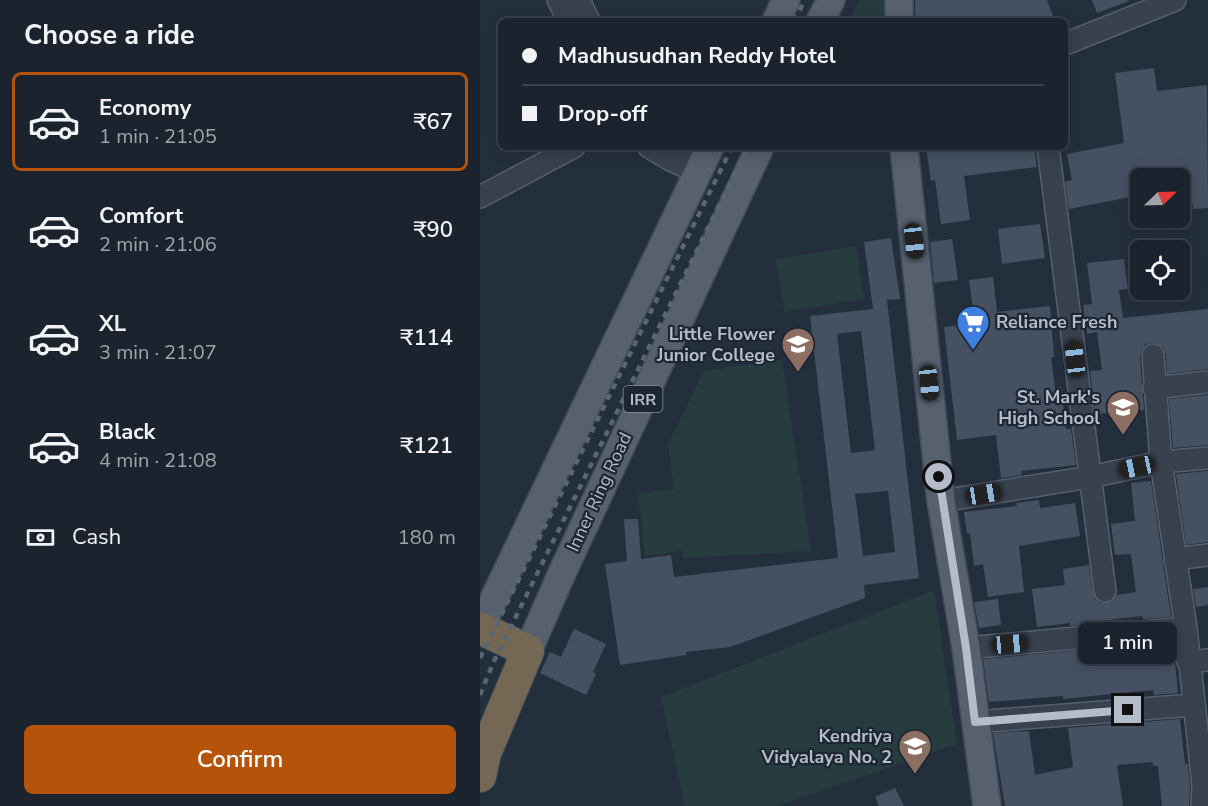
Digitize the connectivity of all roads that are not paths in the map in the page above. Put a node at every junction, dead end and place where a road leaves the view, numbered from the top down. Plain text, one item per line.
1 (558, 0) edge
2 (579, 0) edge
3 (786, 0) edge
4 (831, 0) edge
5 (899, 0) edge
6 (1175, 0) edge
7 (567, 18) edge
8 (588, 18) edge
9 (777, 18) edge
10 (822, 18) edge
11 (898, 18) edge
12 (1068, 43) edge
13 (568, 150) edge
14 (655, 150) edge
15 (759, 150) edge
16 (904, 150) edge
17 (1048, 150) edge
18 (698, 156) edge
19 (480, 197) edge
20 (1153, 355) dead end
21 (1208, 382) edge
22 (1154, 387) junction
23 (1208, 458) edge
24 (1161, 462) junction
25 (1090, 477) junction
26 (941, 501) junction
27 (1208, 555) edge
28 (1175, 559) junction
29 (1105, 591) dead end
30 (480, 628) edge
31 (1186, 628) junction
32 (966, 648) junction
33 (528, 651) junction
34 (1198, 661) edge
35 (1193, 705) junction
36 (975, 722) junction
37 (480, 776) edge
38 (1204, 793) edge
39 (987, 806) edge

1 - 7 street
2 - 8 street
3 - 9 main road
4 - 10 main road
5 - 11 main road
6 - 12 street
13 - 19 street
14 - 18 street
15 - 33 main road, Inner Ring Road / IRR
16 - 26 main road
17 - 25 street
18 - 30 main road, IRR
20 - 22 street
21 - 22 street
22 - 24 street
23 - 24 street
24 - 25 street
24 - 28 street
25 - 26 street
25 - 29 street
26 - 32 main road
27 - 28 street
28 - 31 street
30 - 33 highway
31 - 32 street
31 - 34 street
32 - 36 main road
33 - 37 highway, Inner Ring Road / IRR
34 - 35 street
35 - 36 street
35 - 38 street
36 - 39 main road

